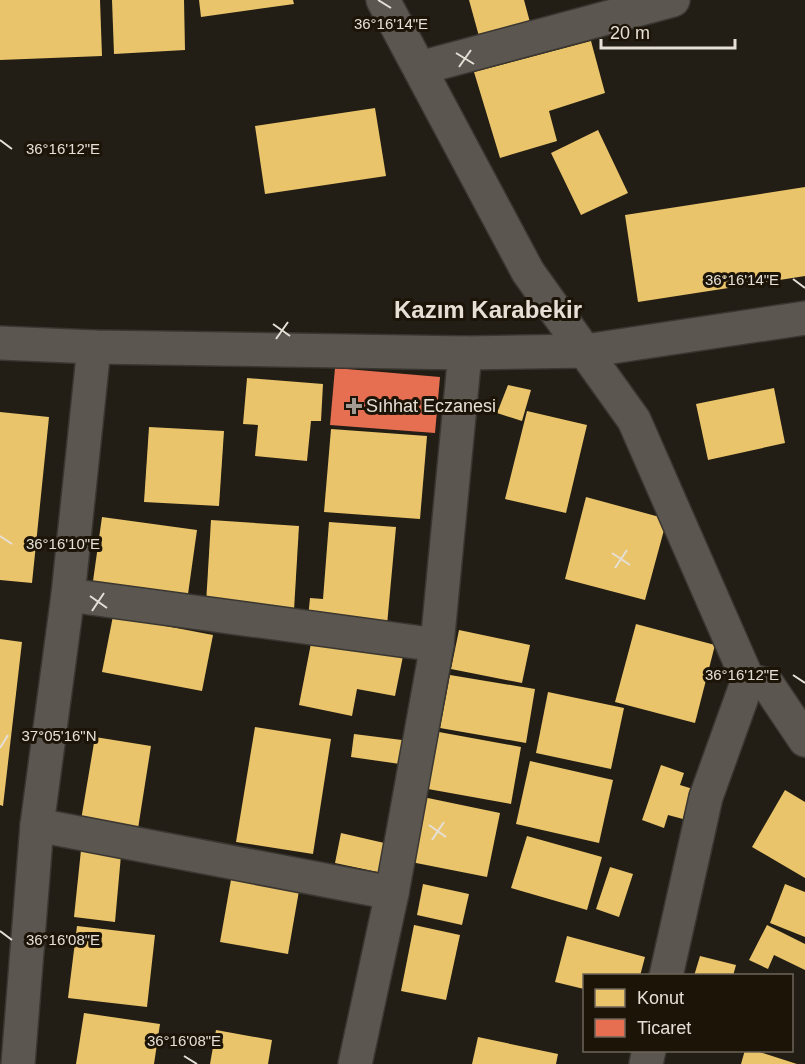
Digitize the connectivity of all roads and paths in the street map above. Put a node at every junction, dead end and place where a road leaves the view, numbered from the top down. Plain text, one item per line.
1 (383, 0) edge
2 (673, 0) edge
3 (420, 68) junction
4 (805, 318) edge
5 (0, 344) edge
6 (94, 347) junction
7 (585, 351) junction
8 (465, 352) junction
9 (68, 595) junction
10 (437, 645) junction
11 (748, 680) junction
12 (805, 740) edge
13 (37, 825) junction
14 (392, 893) junction
15 (666, 974) edge
16 (18, 1064) edge
17 (355, 1064) edge

1 - 3 street
2 - 3 street
3 - 7 street
4 - 7 street
5 - 6 street
6 - 8 street
6 - 9 street
7 - 8 street
7 - 11 street
8 - 10 street
9 - 10 street
9 - 13 street
10 - 14 street
11 - 12 street
11 - 15 street
13 - 14 street
13 - 16 street
14 - 17 street

